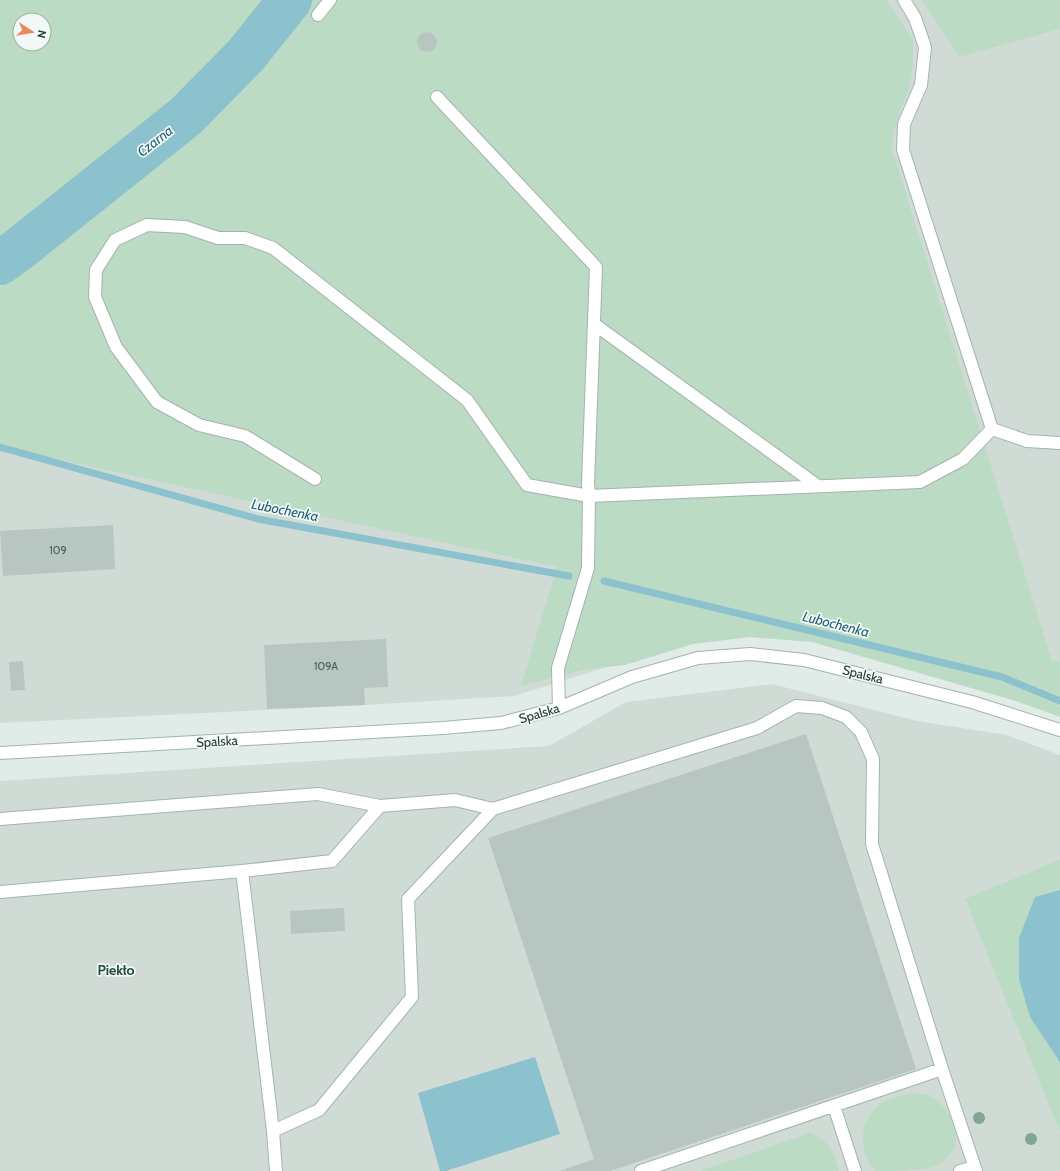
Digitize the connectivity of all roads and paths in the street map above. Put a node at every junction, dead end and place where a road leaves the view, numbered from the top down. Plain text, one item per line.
1 (330, 0) edge
2 (904, 0) edge
3 (318, 15) dead end
4 (437, 97) dead end
5 (594, 324) junction
6 (992, 429) junction
7 (1060, 443) edge
8 (315, 479) dead end
9 (818, 486) junction
10 (589, 496) junction
11 (559, 708) junction
12 (1060, 730) edge
13 (0, 753) edge
14 (380, 806) junction
15 (493, 809) junction
16 (0, 819) edge
17 (242, 871) junction
18 (0, 892) edge
19 (942, 1069) junction
20 (834, 1106) junction
21 (273, 1131) junction
22 (975, 1169) edge
23 (276, 1171) edge
24 (641, 1171) edge
25 (855, 1171) edge
26 (960, 1171) edge

1 - 3 lane
2 - 6 lane
4 - 5 lane
5 - 9 lane
5 - 10 lane
6 - 7 lane
6 - 9 lane
8 - 10 lane
9 - 10 lane
10 - 11 lane
11 - 12 lane, Spalska
11 - 13 lane, Spalska
14 - 15 lane
14 - 16 lane
14 - 17 lane
15 - 19 lane
15 - 21 lane
17 - 18 lane
17 - 21 lane
19 - 20 lane
19 - 22 lane
20 - 24 lane
20 - 25 lane
21 - 23 lane
22 - 26 lane

